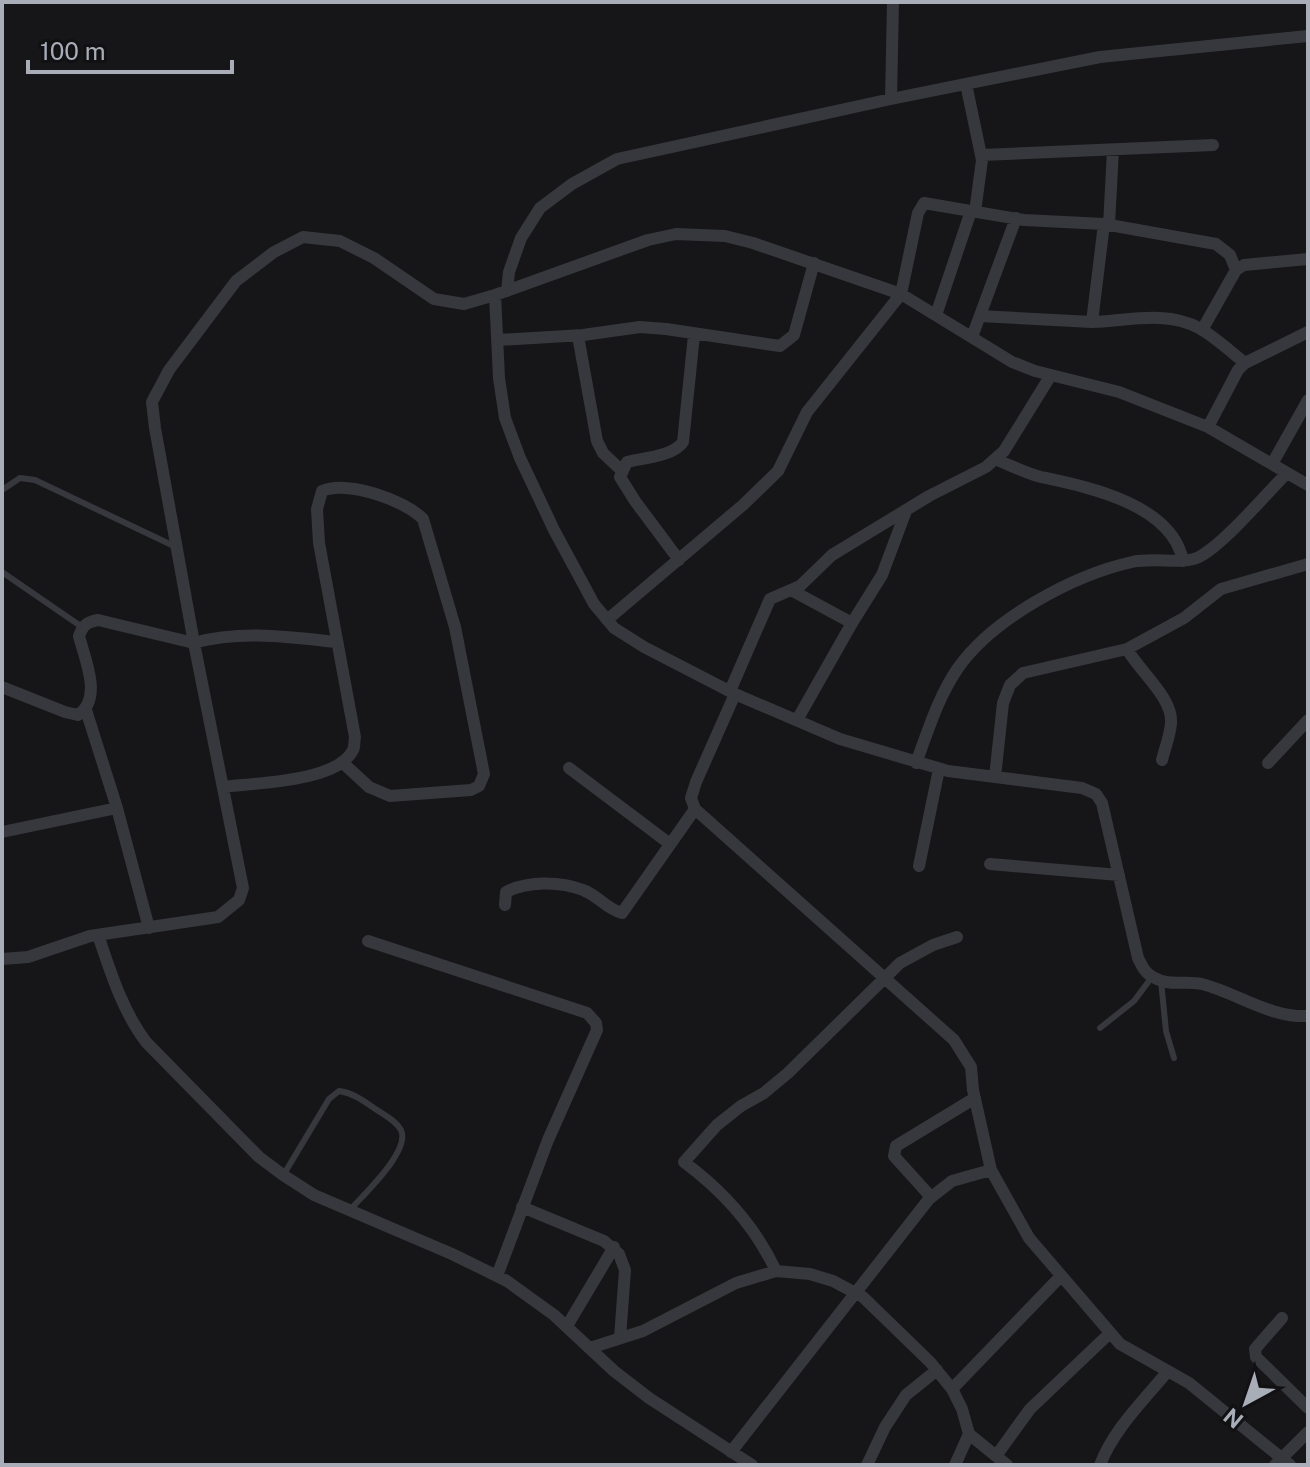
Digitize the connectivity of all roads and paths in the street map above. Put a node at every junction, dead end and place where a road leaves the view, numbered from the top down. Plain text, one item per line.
1 (893, 2) edge
2 (1308, 36) edge
3 (966, 84) junction
4 (891, 99) junction
5 (1213, 145) dead end
6 (1113, 150) junction
7 (982, 155) junction
8 (973, 211) junction
9 (1016, 218) junction
10 (1107, 224) junction
11 (1308, 259) edge
12 (814, 263) junction
13 (1236, 270) junction
14 (501, 293) junction
15 (901, 294) junction
16 (936, 315) junction
17 (980, 316) junction
18 (1092, 322) junction
19 (1202, 330) junction
20 (1308, 332) edge
21 (694, 335) junction
22 (578, 336) junction
23 (972, 337) junction
24 (498, 340) junction
25 (1245, 363) junction
26 (1051, 375) junction
27 (1308, 400) edge
28 (1208, 427) junction
29 (995, 459) junction
30 (1272, 464) junction
31 (621, 470) junction
32 (1287, 473) junction
33 (1308, 485) edge
34 (2, 490) edge
35 (906, 511) junction
36 (176, 547) junction
37 (679, 560) junction
38 (1183, 561) junction
39 (1308, 564) edge
40 (2, 572) edge
41 (791, 590) junction
42 (607, 620) junction
43 (852, 623) junction
44 (82, 627) junction
45 (336, 642) junction
46 (194, 643) junction
47 (1127, 649) junction
48 (2, 687) edge
49 (733, 692) junction
50 (86, 710) junction
51 (797, 720) junction
52 (1308, 720) edge
53 (1162, 760) dead end
54 (342, 762) junction
55 (916, 763) junction
56 (1268, 763) dead end
57 (569, 768) dead end
58 (939, 769) junction
59 (995, 777) junction
60 (223, 787) junction
61 (117, 808) junction
62 (695, 809) junction
63 (2, 832) edge
64 (670, 844) junction
65 (990, 864) dead end
66 (919, 866) dead end
67 (1119, 875) junction
68 (505, 905) dead end
69 (149, 928) junction
70 (98, 935) junction
71 (957, 937) dead end
72 (368, 941) dead end
73 (2, 959) edge
74 (883, 978) junction
75 (1156, 979) junction
76 (1308, 1016) edge
77 (1100, 1028) dead end
78 (1174, 1058) dead end
79 (975, 1098) junction
80 (991, 1170) junction
81 (283, 1175) junction
82 (931, 1197) junction
83 (522, 1207) junction
84 (349, 1211) junction
85 (614, 1247) junction
86 (776, 1271) junction
87 (497, 1276) junction
88 (1061, 1276) junction
89 (856, 1293) junction
90 (1282, 1318) dead end
91 (567, 1326) junction
92 (1110, 1333) junction
93 (620, 1338) junction
94 (590, 1348) junction
95 (937, 1370) junction
96 (1168, 1371) junction
97 (952, 1389) junction
98 (1308, 1408) edge
99 (1308, 1432) edge
100 (969, 1434) junction
101 (731, 1452) junction
102 (996, 1456) junction
103 (1283, 1463) edge
104 (752, 1465) edge
105 (867, 1465) edge
106 (955, 1465) edge
107 (1007, 1465) edge
108 (1100, 1465) edge

1 - 4 street
2 - 3 street
3 - 4 street
3 - 7 street
4 - 14 street
5 - 6 street
6 - 7 street
6 - 10 street
7 - 8 street
8 - 9 street
8 - 15 street
8 - 16 street
9 - 10 street
9 - 17 street
10 - 13 street
10 - 18 street
11 - 13 street
12 - 14 street
12 - 15 street
12 - 21 street
13 - 19 street
14 - 24 street
14 - 36 street
15 - 16 street
15 - 37 street
16 - 23 street
17 - 18 street
17 - 23 street
18 - 19 street
19 - 25 street
20 - 25 street
21 - 22 street
21 - 31 street
22 - 24 street
22 - 31 street
23 - 26 street
24 - 42 street
25 - 28 street
26 - 28 street
26 - 29 street
27 - 30 street
28 - 30 street
29 - 35 street
29 - 38 street
30 - 32 street
31 - 37 street
32 - 33 street
32 - 38 street
34 - 36 lane
35 - 41 street
35 - 43 street
36 - 46 street
37 - 42 street
38 - 55 street
39 - 47 street
40 - 44 lane
41 - 43 street
41 - 49 street
42 - 49 street
43 - 51 street
44 - 46 street
44 - 50 street
45 - 46 street
45 - 54 street
45 - 54 street
46 - 60 street
47 - 53 street
47 - 59 street
48 - 50 street
49 - 51 street
49 - 62 street
50 - 61 street
51 - 55 street
52 - 56 street
54 - 60 street
55 - 58 street
57 - 64 street
58 - 59 street
58 - 66 street
59 - 67 street
60 - 69 street
61 - 63 street
61 - 69 street
62 - 64 street
62 - 74 street
64 - 68 street
65 - 67 street
67 - 75 street
69 - 70 street
70 - 73 street
70 - 81 street
71 - 74 street
72 - 83 street
74 - 79 street
74 - 86 street
75 - 76 street
75 - 77 lane
75 - 78 lane
79 - 80 street
79 - 82 street
80 - 82 street
80 - 88 street
81 - 84 street
81 - 84 lane
82 - 89 street
83 - 85 street
83 - 87 street
84 - 87 street
85 - 91 street
85 - 93 street
86 - 89 street
86 - 93 street
87 - 91 street
88 - 92 street
88 - 97 street
89 - 95 street
89 - 101 street
90 - 98 street
91 - 94 street
92 - 96 street
92 - 102 street
93 - 94 street
94 - 101 street
95 - 97 street
95 - 105 street
96 - 103 street
96 - 108 street
97 - 100 street
99 - 103 street
100 - 102 street
100 - 106 street
101 - 104 street
102 - 107 street

